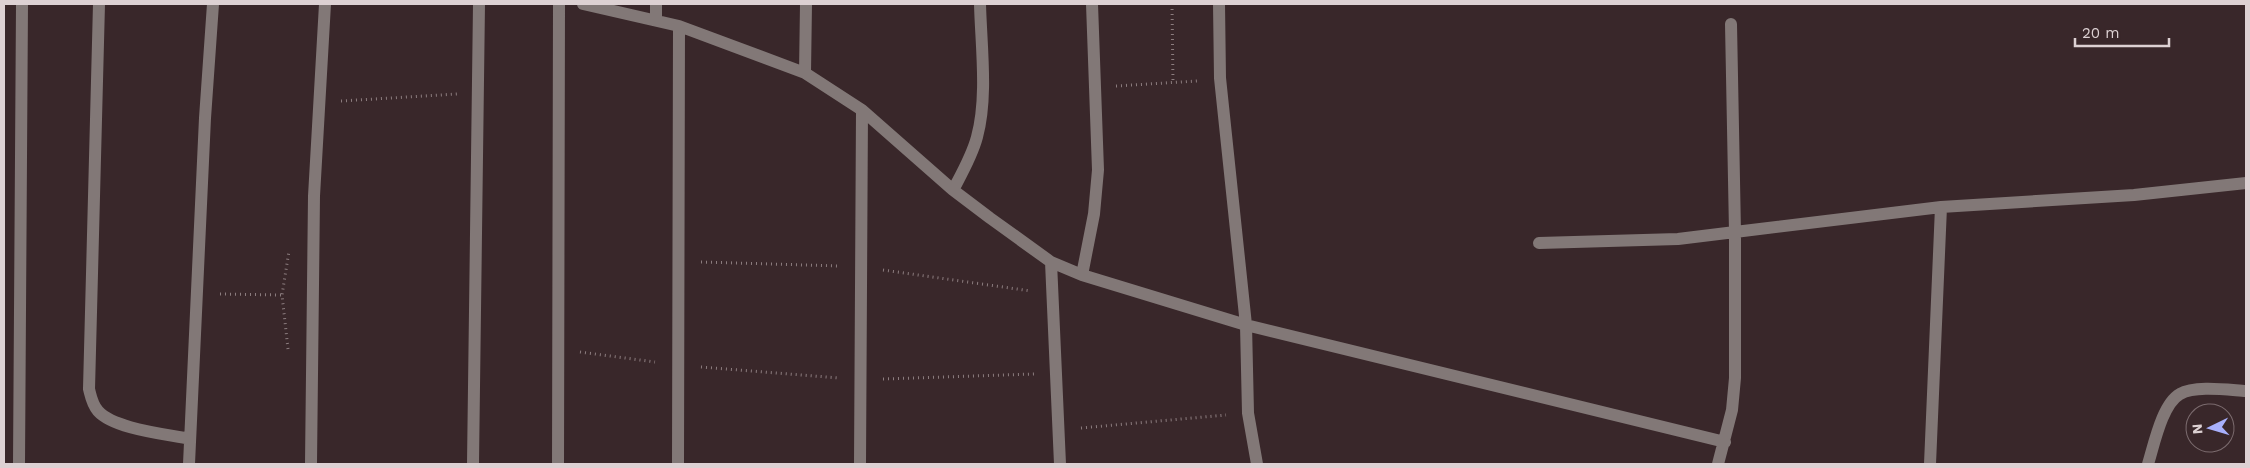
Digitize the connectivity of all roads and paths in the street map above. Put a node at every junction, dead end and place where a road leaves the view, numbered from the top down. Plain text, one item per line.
1 (22, 4) edge
2 (99, 4) edge
3 (213, 4) edge
4 (325, 4) edge
5 (479, 4) edge
6 (559, 4) edge
7 (583, 4) edge
8 (656, 4) edge
9 (806, 4) edge
10 (980, 4) edge
11 (1092, 4) edge
12 (1172, 4) edge
13 (1219, 4) edge
14 (656, 20) junction
15 (1731, 24) dead end
16 (679, 26) junction
17 (805, 73) junction
18 (1096, 87) junction
19 (478, 92) junction
20 (319, 102) junction
21 (862, 110) junction
22 (2246, 183) edge
23 (953, 190) junction
24 (1941, 207) junction
25 (1735, 232) junction
26 (1539, 244) dead end
27 (678, 261) junction
28 (1051, 262) junction
29 (862, 267) junction
30 (1082, 275) junction
31 (196, 293) junction
32 (282, 294) dead end
33 (1051, 294) junction
34 (1246, 325) junction
35 (557, 349) junction
36 (677, 365) junction
37 (1055, 373) junction
38 (861, 380) junction
39 (2246, 391) edge
40 (1248, 413) junction
41 (1058, 430) junction
42 (190, 439) junction
43 (1725, 442) junction
44 (19, 464) edge
45 (189, 464) edge
46 (312, 464) edge
47 (473, 464) edge
48 (558, 464) edge
49 (678, 464) edge
50 (860, 464) edge
51 (1060, 464) edge
52 (1257, 464) edge
53 (1718, 464) edge
54 (1930, 464) edge
55 (2148, 464) edge

1 - 44 street
2 - 42 street
3 - 31 street
4 - 20 street
5 - 19 street
6 - 35 street
7 - 14 street
8 - 14 street
9 - 17 street
10 - 23 street
11 - 18 street
12 - 18 path
13 - 34 street
14 - 16 street
15 - 25 street
16 - 17 street
16 - 27 street
17 - 21 street
18 - 30 street
19 - 20 path
19 - 47 street
20 - 46 street
21 - 23 street
21 - 29 street
22 - 24 street
23 - 28 street
24 - 25 street
24 - 54 street
25 - 26 street
25 - 43 street
27 - 29 path
27 - 36 street
28 - 30 street
28 - 33 street
29 - 33 path
29 - 38 street
30 - 34 street
31 - 32 path
31 - 42 street
33 - 37 street
34 - 40 street
34 - 43 street
35 - 36 path
35 - 48 street
36 - 38 path
36 - 49 street
37 - 38 path
37 - 41 street
38 - 50 street
39 - 55 street
40 - 41 path
40 - 52 street
41 - 51 street
42 - 45 street
43 - 53 street

